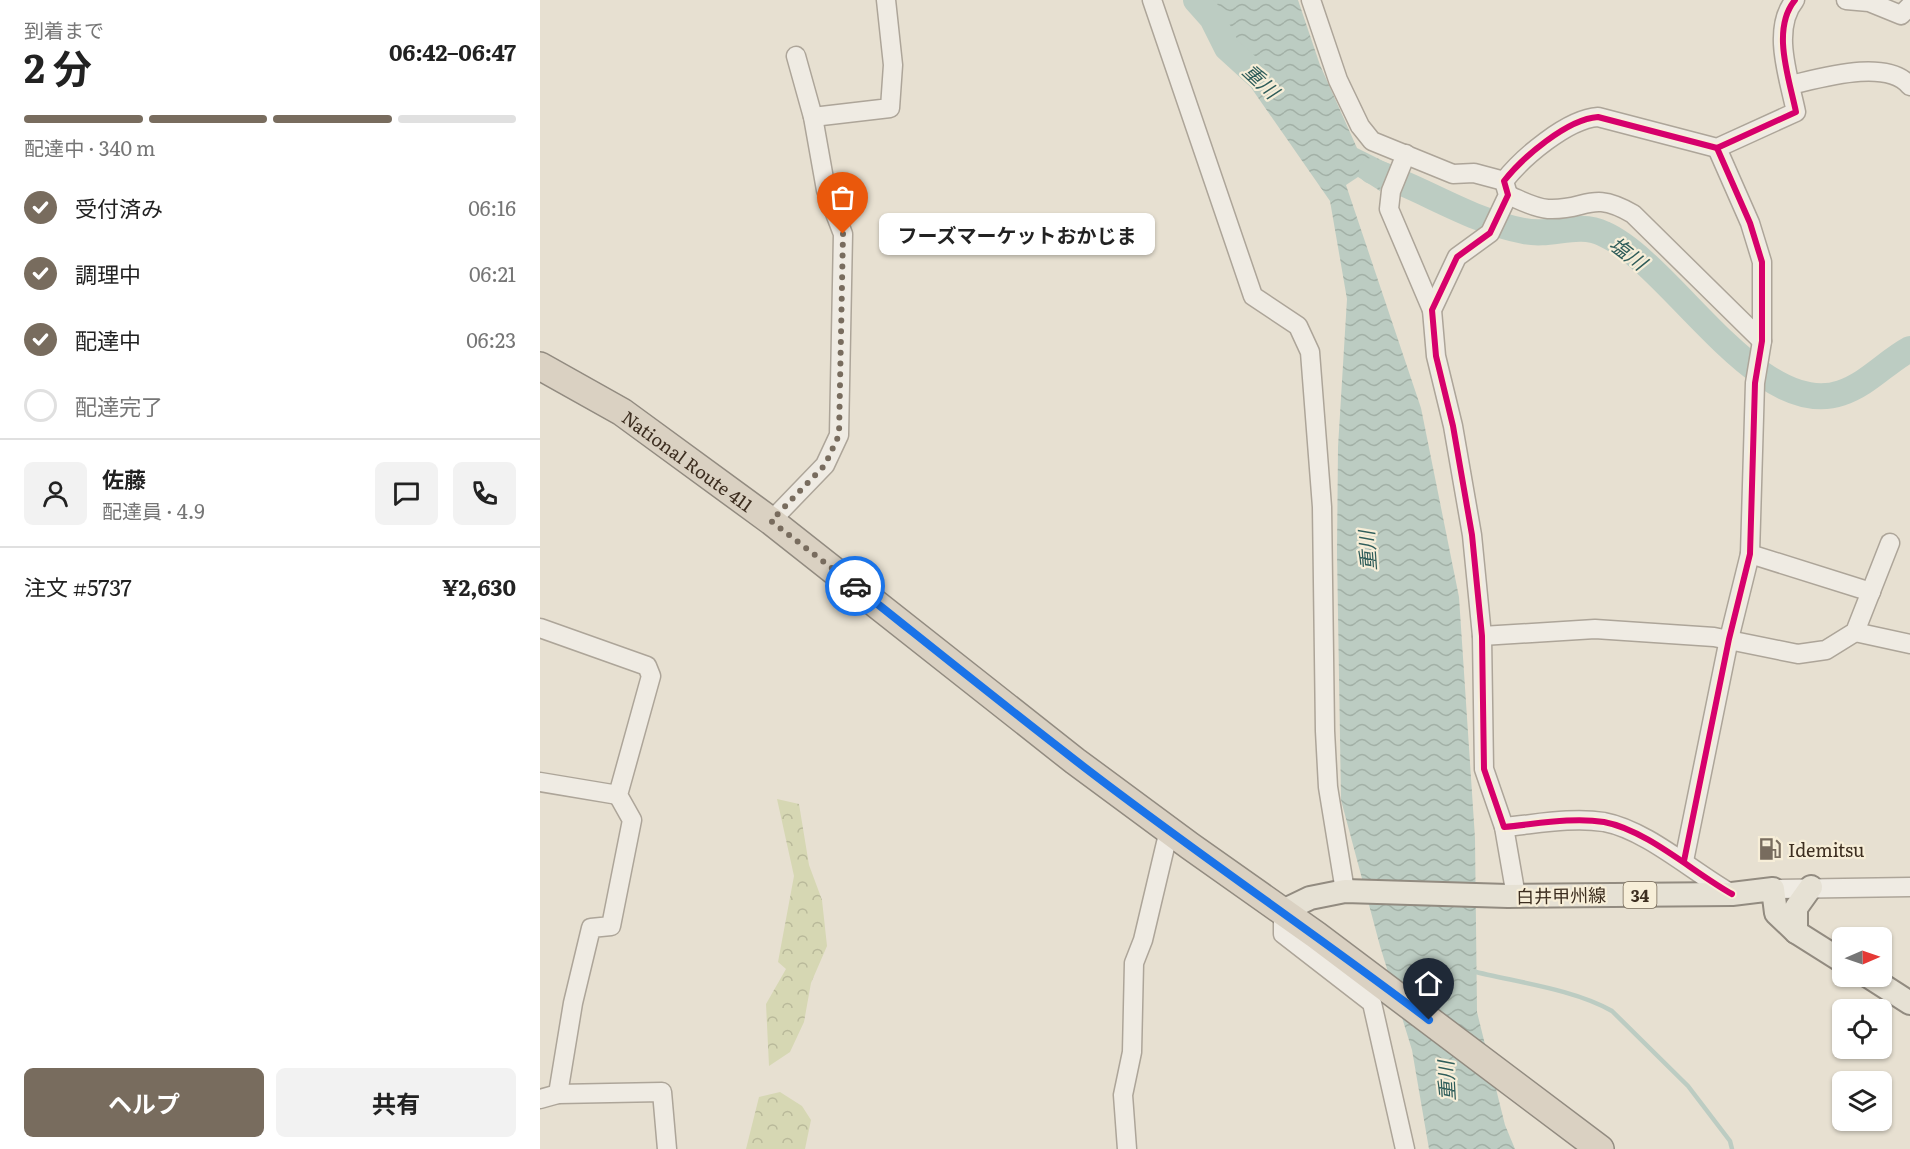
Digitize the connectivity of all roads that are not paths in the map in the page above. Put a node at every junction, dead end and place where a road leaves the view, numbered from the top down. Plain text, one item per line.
1 (886, 0) edge
2 (1152, 0) edge
3 (1311, 0) edge
4 (1796, 0) edge
5 (1846, 0) edge
6 (1910, 6) edge
7 (796, 56) dead end
8 (1791, 85) junction
9 (1910, 86) edge
10 (813, 117) junction
11 (1716, 148) junction
12 (1406, 154) junction
13 (1506, 188) junction
14 (1432, 310) junction
15 (1762, 340) junction
16 (540, 366) edge
17 (771, 521) junction
18 (1890, 543) dead end
19 (1750, 554) junction
20 (1871, 592) junction
21 (540, 628) edge
22 (1855, 632) junction
23 (1482, 636) junction
24 (1729, 639) junction
25 (1910, 644) edge
26 (540, 782) edge
27 (618, 795) junction
28 (1504, 827) junction
29 (1169, 830) junction
30 (1684, 861) junction
31 (1811, 887) junction
32 (1910, 887) edge
33 (1773, 889) junction
34 (1345, 891) junction
35 (1732, 894) junction
36 (1512, 896) junction
37 (1283, 911) junction
38 (1796, 932) junction
39 (1832, 955) edge
40 (1885, 987) edge
41 (1910, 1003) edge
42 (558, 1094) junction
43 (540, 1100) edge
44 (1589, 1143) edge
45 (667, 1149) edge
46 (1127, 1149) edge
47 (1404, 1149) edge

1 - 10 street
2 - 34 street
3 - 12 street
4 - 8 street
5 - 6 street
7 - 10 street
8 - 9 street
8 - 11 street
10 - 17 street
11 - 13 street
11 - 15 street
12 - 13 street
12 - 14 street
13 - 14 street
13 - 15 street
14 - 23 street
15 - 19 street
16 - 17 highway, National Route 411
17 - 29 highway, National Route 411
18 - 20 street
19 - 20 street
19 - 24 street
20 - 22 street
21 - 27 street
22 - 24 street
22 - 25 street
23 - 24 street
23 - 28 street
24 - 30 street
26 - 27 street
27 - 42 street
28 - 30 street
28 - 36 street
29 - 37 highway, National Route 411
29 - 46 street
30 - 35 street
31 - 32 street
31 - 33 street
31 - 38 main road
33 - 35 main road, 白井甲州線 / 34
33 - 38 main road
34 - 36 main road, 白井甲州線 / 34
34 - 37 main road, 白井甲州線 / 34
35 - 36 main road, 白井甲州線 / 34
37 - 44 highway, National Route 411
37 - 47 street
38 - 39 main road
40 - 41 main road
42 - 43 street
42 - 45 street

